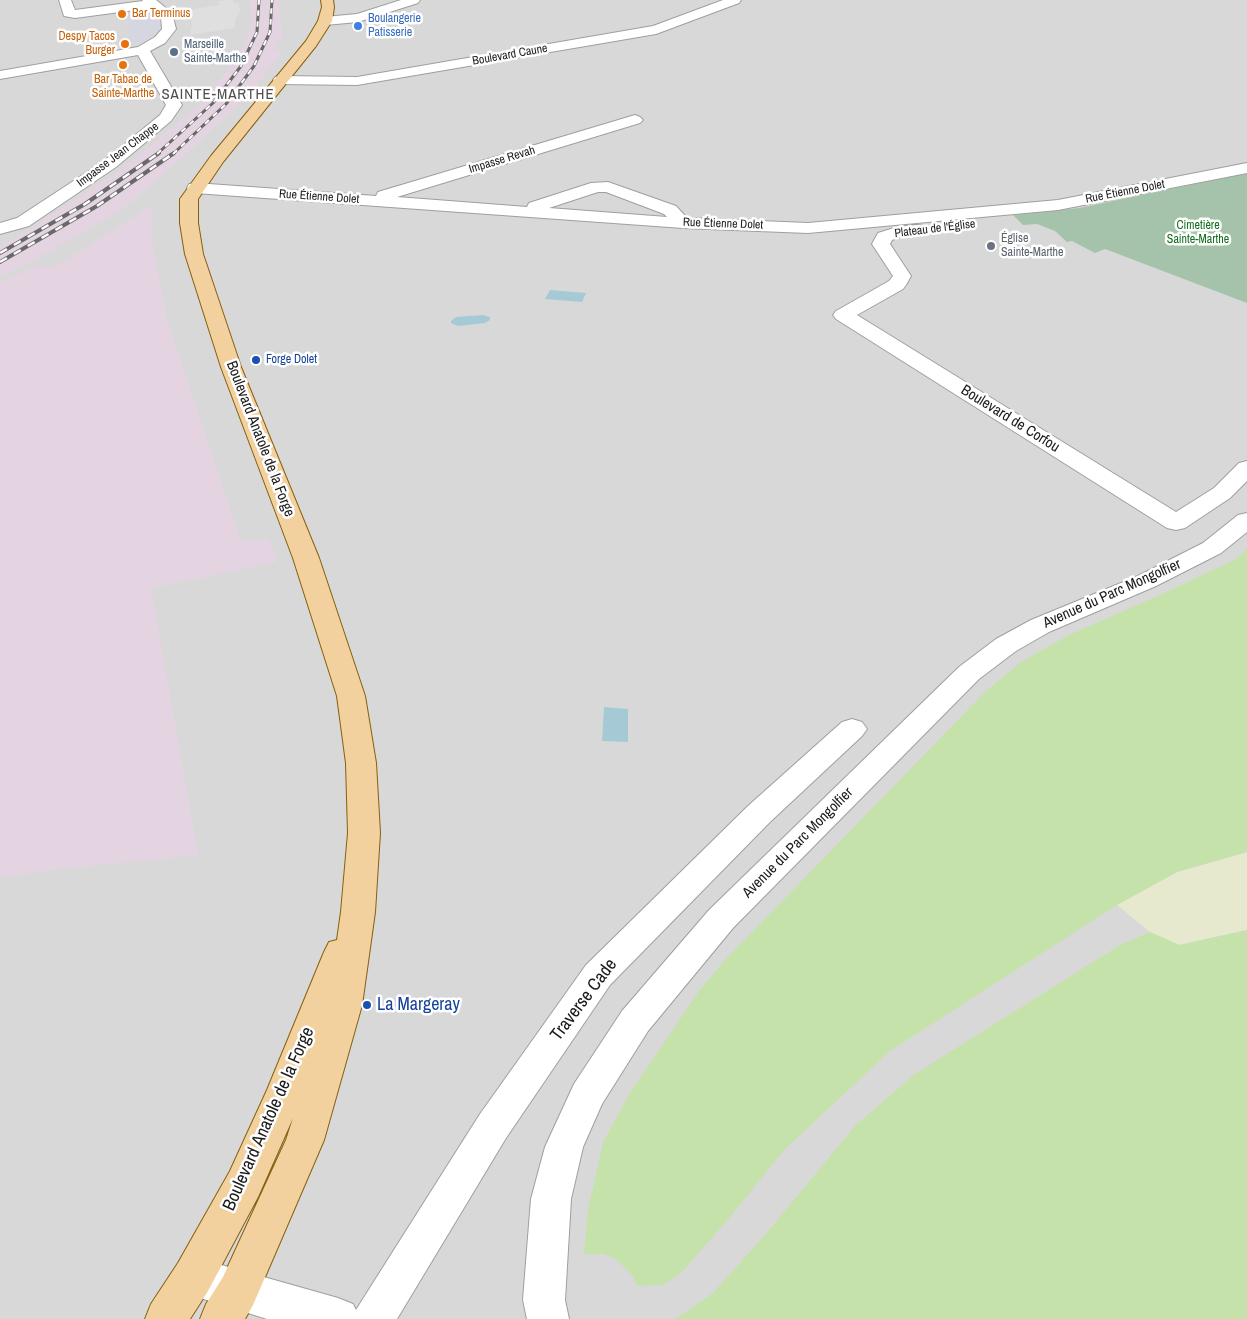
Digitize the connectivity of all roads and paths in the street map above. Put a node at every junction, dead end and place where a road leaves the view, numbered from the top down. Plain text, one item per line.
1 (65, 0) edge
2 (414, 0) edge
3 (735, 0) edge
4 (150, 2) edge
5 (327, 9) edge
6 (142, 50) junction
7 (0, 74) edge
8 (280, 80) junction
9 (635, 120) dead end
10 (1247, 168) edge
11 (195, 188) junction
12 (368, 201) junction
13 (522, 212) junction
14 (998, 212) junction
15 (683, 223) junction
16 (0, 229) edge
17 (843, 315) joint
18 (1247, 468) edge
19 (1247, 520) edge
20 (852, 729) dead end
21 (358, 912) junction
22 (193, 1277) junction
23 (229, 1305) edge
24 (166, 1319) edge
25 (338, 1319) edge
26 (373, 1319) edge
27 (548, 1319) edge

1 - 4 street
2 - 5 street
3 - 8 street, Boulevard Caune
4 - 6 street
5 - 8 main road, Boulevard Anatole de la Forge
6 - 7 street
6 - 16 street, Impasse Jean Chappe
8 - 11 main road, Boulevard Anatole de la Forge
9 - 12 street, Impasse Revah
10 - 14 street, Rue Étienne Dolet
11 - 12 street, Rue Étienne Dolet
11 - 21 main road, Boulevard Anatole de la Forge
12 - 13 street, Rue Étienne Dolet
13 - 15 street, Rue Étienne Dolet
13 - 15 street
14 - 15 street, Rue Étienne Dolet
14 - 17 street, Plateau de l'Église
17 - 18 street, Boulevard de Corfou
19 - 27 street, Avenue du Parc Mongolfier
20 - 26 street, Traverse Cade
21 - 22 main road, Boulevard Anatole de la Forge
21 - 23 main road, Boulevard Anatole de la Forge
22 - 23 street
22 - 24 main road, Boulevard Anatole de la Forge
23 - 25 street

